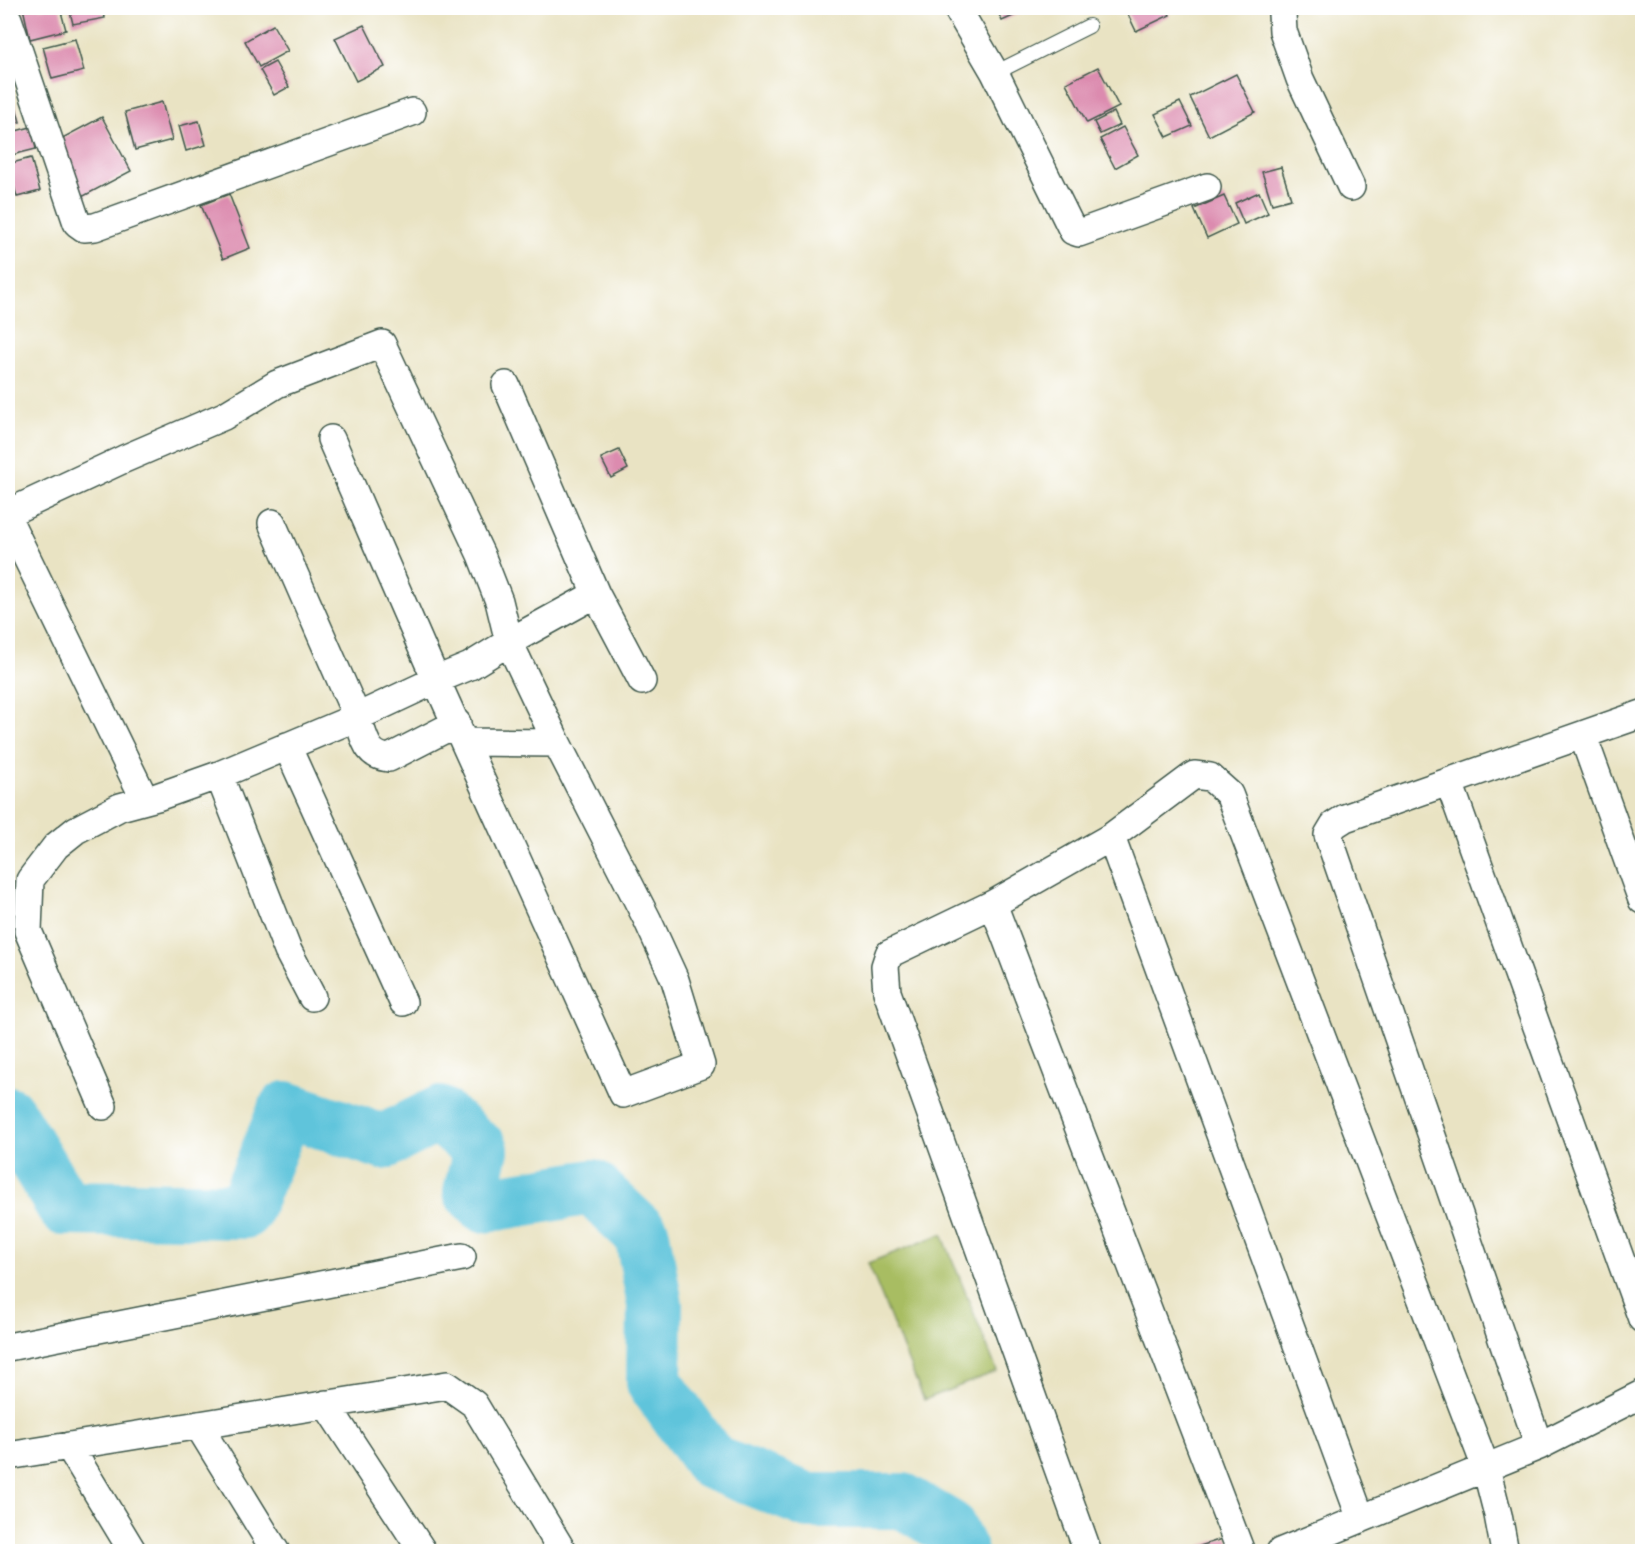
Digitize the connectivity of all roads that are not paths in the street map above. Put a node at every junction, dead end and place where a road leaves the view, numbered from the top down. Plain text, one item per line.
1 (957, 8) edge
2 (1285, 8) edge
3 (8, 19) edge
4 (1089, 26) dead end
5 (12, 50) edge
6 (995, 73) junction
7 (412, 112) dead end
8 (1351, 187) dead end
9 (1207, 188) dead end
10 (506, 385) dead end
11 (331, 439) dead end
12 (8, 513) edge
13 (8, 519) edge
14 (272, 523) dead end
15 (596, 594) junction
16 (509, 642) junction
17 (436, 680) junction
18 (642, 681) dead end
19 (1642, 714) edge
20 (357, 717) junction
21 (461, 732) junction
22 (1583, 736) junction
23 (557, 743) junction
24 (287, 746) junction
25 (219, 775) junction
26 (1449, 782) junction
27 (145, 800) junction
28 (1111, 837) junction
29 (1642, 900) edge
30 (993, 904) junction
31 (312, 997) dead end
32 (403, 1002) dead end
33 (104, 1106) dead end
34 (462, 1257) dead end
35 (1642, 1319) edge
36 (8, 1347) edge
37 (1642, 1394) edge
38 (326, 1404) junction
39 (198, 1425) junction
40 (69, 1446) junction
41 (1539, 1446) junction
42 (8, 1456) edge
43 (1486, 1468) junction
44 (1360, 1519) junction
45 (134, 1551) edge
46 (276, 1551) edge
47 (423, 1551) edge
48 (563, 1551) edge
49 (1088, 1551) edge
50 (1241, 1551) edge
51 (1280, 1551) edge
52 (1505, 1551) edge

1 - 6 street
2 - 8 street
3 - 5 street
4 - 6 lane
5 - 7 street
6 - 9 street
10 - 15 street
11 - 17 street
12 - 16 street
13 - 27 street
14 - 20 street
15 - 16 street
15 - 18 street
16 - 17 street
16 - 23 street
17 - 20 street
17 - 21 street
19 - 22 street
20 - 21 street
20 - 24 street
21 - 23 street
21 - 23 street
22 - 26 street
22 - 29 street
24 - 25 street
24 - 32 street
25 - 27 street
25 - 31 street
26 - 35 street
26 - 41 street
27 - 33 street
28 - 30 street
28 - 43 street
28 - 44 street
30 - 49 street
30 - 50 street
34 - 36 street
37 - 41 street
38 - 39 street
38 - 47 street
38 - 48 street
39 - 40 street
39 - 46 street
40 - 42 street
40 - 45 street
41 - 43 street
43 - 44 street
43 - 52 street
44 - 51 street

